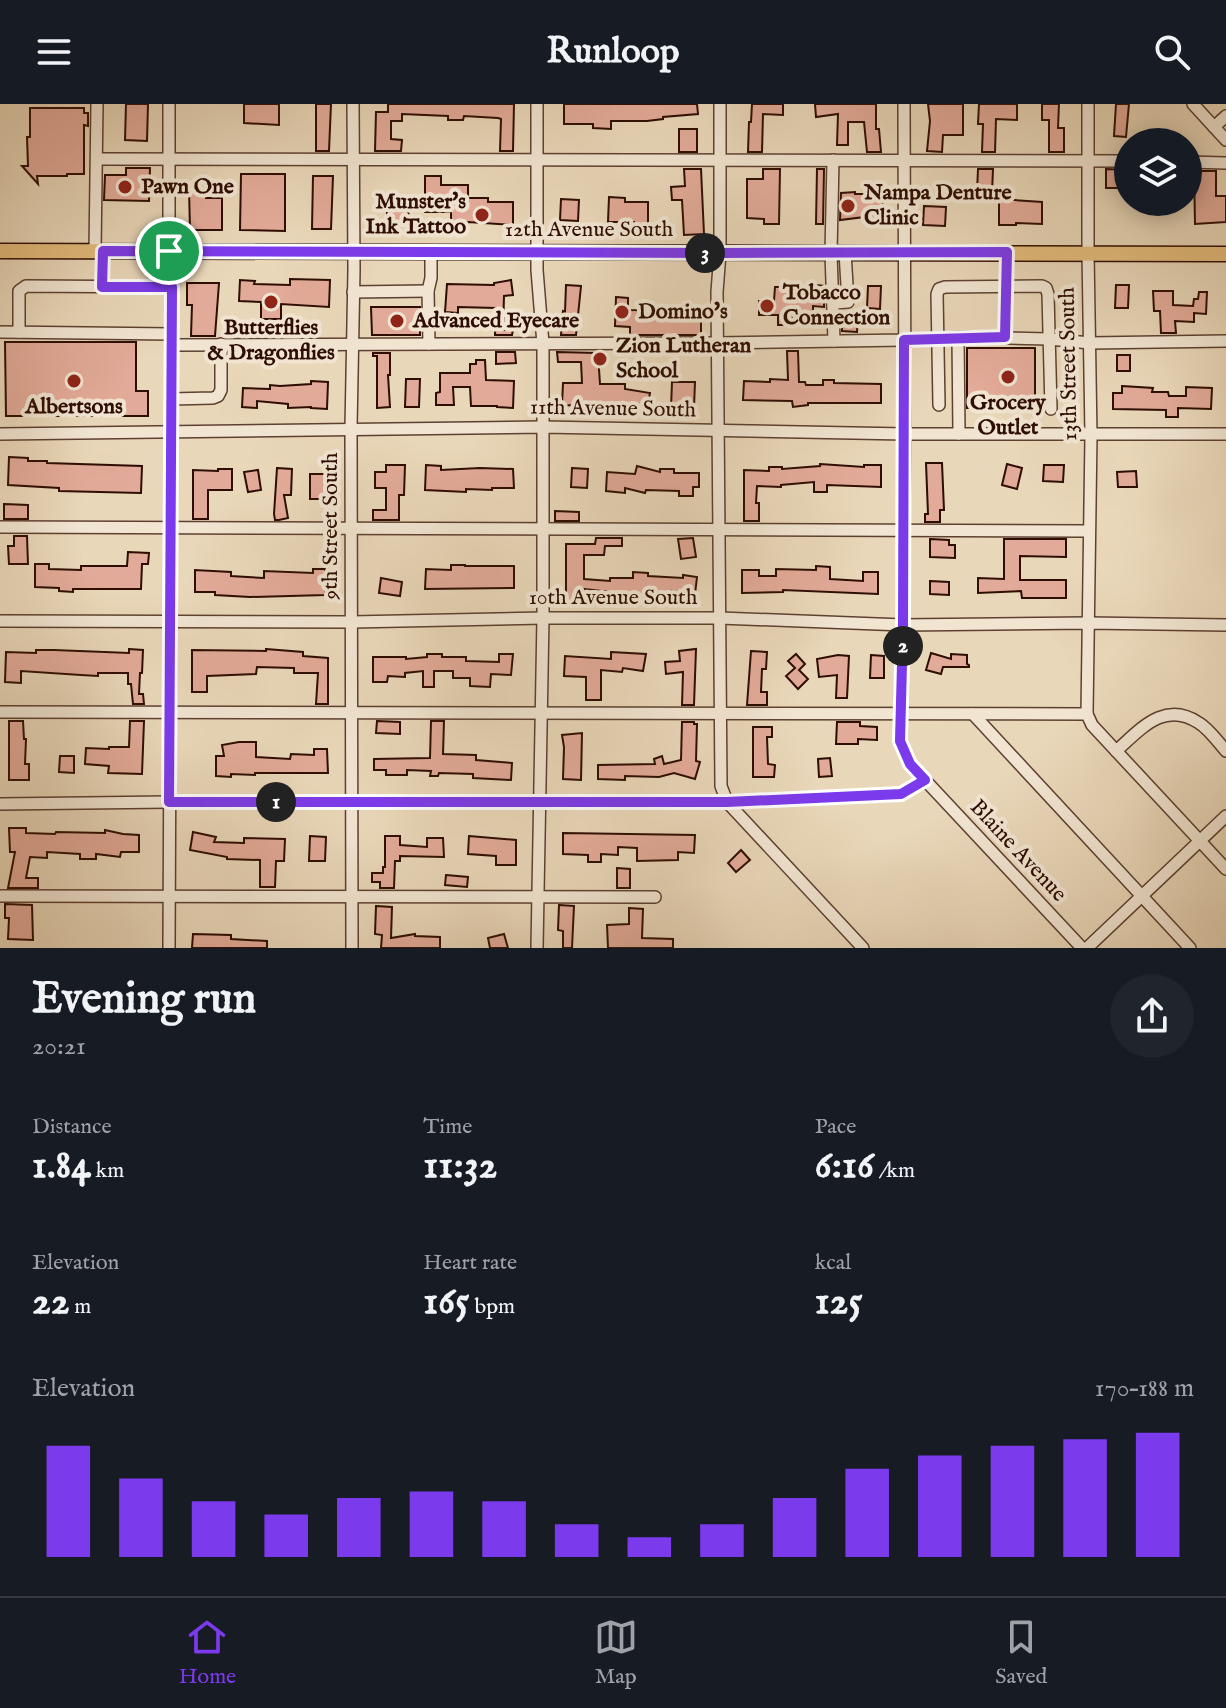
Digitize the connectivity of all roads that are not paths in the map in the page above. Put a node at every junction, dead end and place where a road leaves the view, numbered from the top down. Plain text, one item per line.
1 (97, 104) edge
2 (169, 104) edge
3 (353, 104) edge
4 (537, 104) edge
5 (720, 104) edge
6 (904, 104) edge
7 (1088, 104) edge
8 (1193, 104) edge
9 (1226, 116) edge
10 (1214, 127) junction
11 (1226, 140) edge
12 (97, 159) junction
13 (169, 160) junction
14 (353, 160) junction
15 (537, 160) junction
16 (720, 160) junction
17 (833, 160) junction
18 (904, 161) junction
19 (1088, 161) junction
20 (1114, 161) edge
21 (1202, 162) edge
22 (1226, 163) edge
23 (0, 251) edge
24 (99, 251) junction
25 (169, 251) junction
26 (353, 252) junction
27 (431, 252) junction
28 (536, 252) junction
29 (838, 252) junction
30 (903, 252) junction
31 (1007, 252) junction
32 (720, 253) junction
33 (1088, 253) junction
34 (1226, 254) edge
35 (833, 275) junction
36 (846, 275) junction
37 (1007, 286) junction
38 (102, 287) junction
39 (172, 287) junction
40 (428, 291) junction
41 (353, 292) junction
42 (834, 303) junction
43 (0, 332) edge
44 (19, 332) junction
45 (1005, 337) junction
46 (958, 338) junction
47 (171, 339) junction
48 (937, 339) junction
49 (1049, 339) junction
50 (904, 340) junction
51 (834, 341) junction
52 (1226, 341) edge
53 (718, 343) junction
54 (1090, 343) junction
55 (221, 344) junction
56 (352, 344) junction
57 (429, 344) junction
58 (543, 344) junction
59 (171, 399) junction
60 (939, 405) dead end
61 (1051, 409) dead end
62 (543, 427) junction
63 (351, 428) junction
64 (171, 430) junction
65 (719, 431) junction
66 (0, 434) edge
67 (905, 434) junction
68 (959, 434) junction
69 (1226, 434) edge
70 (1091, 435) junction
71 (0, 527) edge
72 (171, 528) junction
73 (351, 529) junction
74 (543, 529) junction
75 (719, 530) junction
76 (904, 531) junction
77 (1089, 531) junction
78 (543, 618) junction
79 (720, 618) junction
80 (0, 621) edge
81 (170, 622) junction
82 (352, 622) junction
83 (1088, 623) junction
84 (903, 625) junction
85 (1223, 628) edge
86 (0, 712) edge
87 (170, 712) junction
88 (352, 713) junction
89 (540, 713) junction
90 (720, 714) junction
91 (901, 714) junction
92 (973, 714) junction
93 (1087, 714) junction
94 (1116, 751) junction
95 (1226, 751) edge
96 (925, 780) junction
97 (538, 801) junction
98 (169, 802) junction
99 (352, 802) junction
100 (727, 802) junction
101 (0, 804) edge
102 (1226, 816) edge
103 (1200, 841) junction
104 (1226, 869) edge
105 (0, 896) edge
106 (169, 896) junction
107 (1142, 896) junction
108 (352, 897) junction
109 (537, 897) junction
110 (655, 897) dead end
111 (169, 948) edge
112 (352, 948) edge
113 (537, 948) edge
114 (863, 948) edge
115 (1084, 948) edge
116 (1190, 948) edge

1 - 12 street
2 - 13 street
3 - 14 street, 9th Street South
4 - 15 street
5 - 16 street
6 - 18 street, Blaine Avenue
7 - 19 street, 13th Street South
8 - 10 street
9 - 10 street
10 - 11 street
12 - 13 street
12 - 24 street
13 - 14 street
13 - 25 street
14 - 15 street
14 - 26 street, 9th Street South
15 - 16 street
15 - 28 street
16 - 17 street
16 - 32 street
17 - 18 street
17 - 29 street
18 - 19 street
18 - 30 street, Blaine Avenue
19 - 20 street
19 - 33 street, 13th Street South
21 - 22 street
23 - 24 main road, 12th Avenue South
24 - 25 main road, 12th Avenue South
24 - 38 street
25 - 26 main road, 12th Avenue South
25 - 39 street
26 - 27 main road, 12th Avenue South
26 - 41 street, 9th Street South
27 - 28 main road, 12th Avenue South
27 - 40 street
28 - 32 main road, 12th Avenue South
28 - 58 street
29 - 30 main road, 12th Avenue South
29 - 32 main road, 12th Avenue South
29 - 35 street
29 - 36 street
30 - 31 main road, 12th Avenue South
30 - 50 street, Blaine Avenue
31 - 33 main road, 12th Avenue South
31 - 37 street
32 - 53 street
33 - 34 main road, 12th Avenue South
33 - 54 street, 13th Street South
35 - 36 street
35 - 42 street
36 - 42 street
37 - 45 street
37 - 48 street
37 - 49 street
38 - 39 street
38 - 44 street
39 - 47 street
40 - 41 street
40 - 57 street
41 - 56 street, 9th Street South
42 - 51 street
43 - 44 street
44 - 47 street
45 - 46 street
45 - 49 street
46 - 48 street
46 - 68 street
47 - 55 street
47 - 59 street
48 - 50 street
48 - 60 street
49 - 54 street
49 - 61 street
50 - 51 street
50 - 67 street, Blaine Avenue
51 - 53 street
52 - 54 street
53 - 58 street
53 - 65 street
54 - 70 street, 13th Street South
55 - 56 street
55 - 59 street
56 - 57 street
56 - 63 street, 9th Street South
57 - 58 street
58 - 62 street
59 - 64 street
62 - 63 street, 11th Avenue South
62 - 65 street, 11th Avenue South
62 - 74 street
63 - 64 street, 11th Avenue South
63 - 73 street, 9th Street South
64 - 66 street, 11th Avenue South
64 - 72 street
65 - 67 street, 11th Avenue South
65 - 75 street
67 - 68 street, 11th Avenue South
67 - 76 street, Blaine Avenue
68 - 70 street, 11th Avenue South
69 - 70 street, 11th Avenue South
70 - 77 street, 13th Street South
71 - 72 street
72 - 73 street
72 - 81 street
73 - 74 street
73 - 82 street, 9th Street South
74 - 75 street
74 - 78 street
75 - 76 street
75 - 79 street
76 - 77 street
76 - 84 street, Blaine Avenue
77 - 83 street, 13th Street South
78 - 79 street, 10th Avenue South
78 - 82 street, 10th Avenue South
78 - 89 street
79 - 84 street, 10th Avenue South
79 - 90 street
80 - 81 street, 10th Avenue South
81 - 82 street, 10th Avenue South
81 - 87 street
82 - 88 street, 9th Street South
83 - 84 street, 10th Avenue South
83 - 85 street, 10th Avenue South
83 - 93 street, 13th Street South
84 - 91 street, Blaine Avenue
86 - 87 street
87 - 88 street
87 - 98 street
88 - 89 street
88 - 99 street, 9th Street South
89 - 90 street
89 - 97 street
90 - 91 street
90 - 100 street
91 - 92 street
91 - 96 street, Blaine Avenue
92 - 93 street
92 - 107 street
93 - 94 street
94 - 95 street
94 - 103 street
96 - 100 street
96 - 115 street, Blaine Avenue
97 - 99 street
97 - 100 street
97 - 109 street
98 - 99 street
98 - 101 street
98 - 106 street
99 - 108 street, 9th Street South
100 - 114 street
102 - 103 street
103 - 104 street
103 - 107 street
105 - 106 street
106 - 108 street
106 - 111 street
107 - 115 street
107 - 116 street
108 - 109 street
108 - 112 street, 9th Street South
109 - 110 street
109 - 113 street

